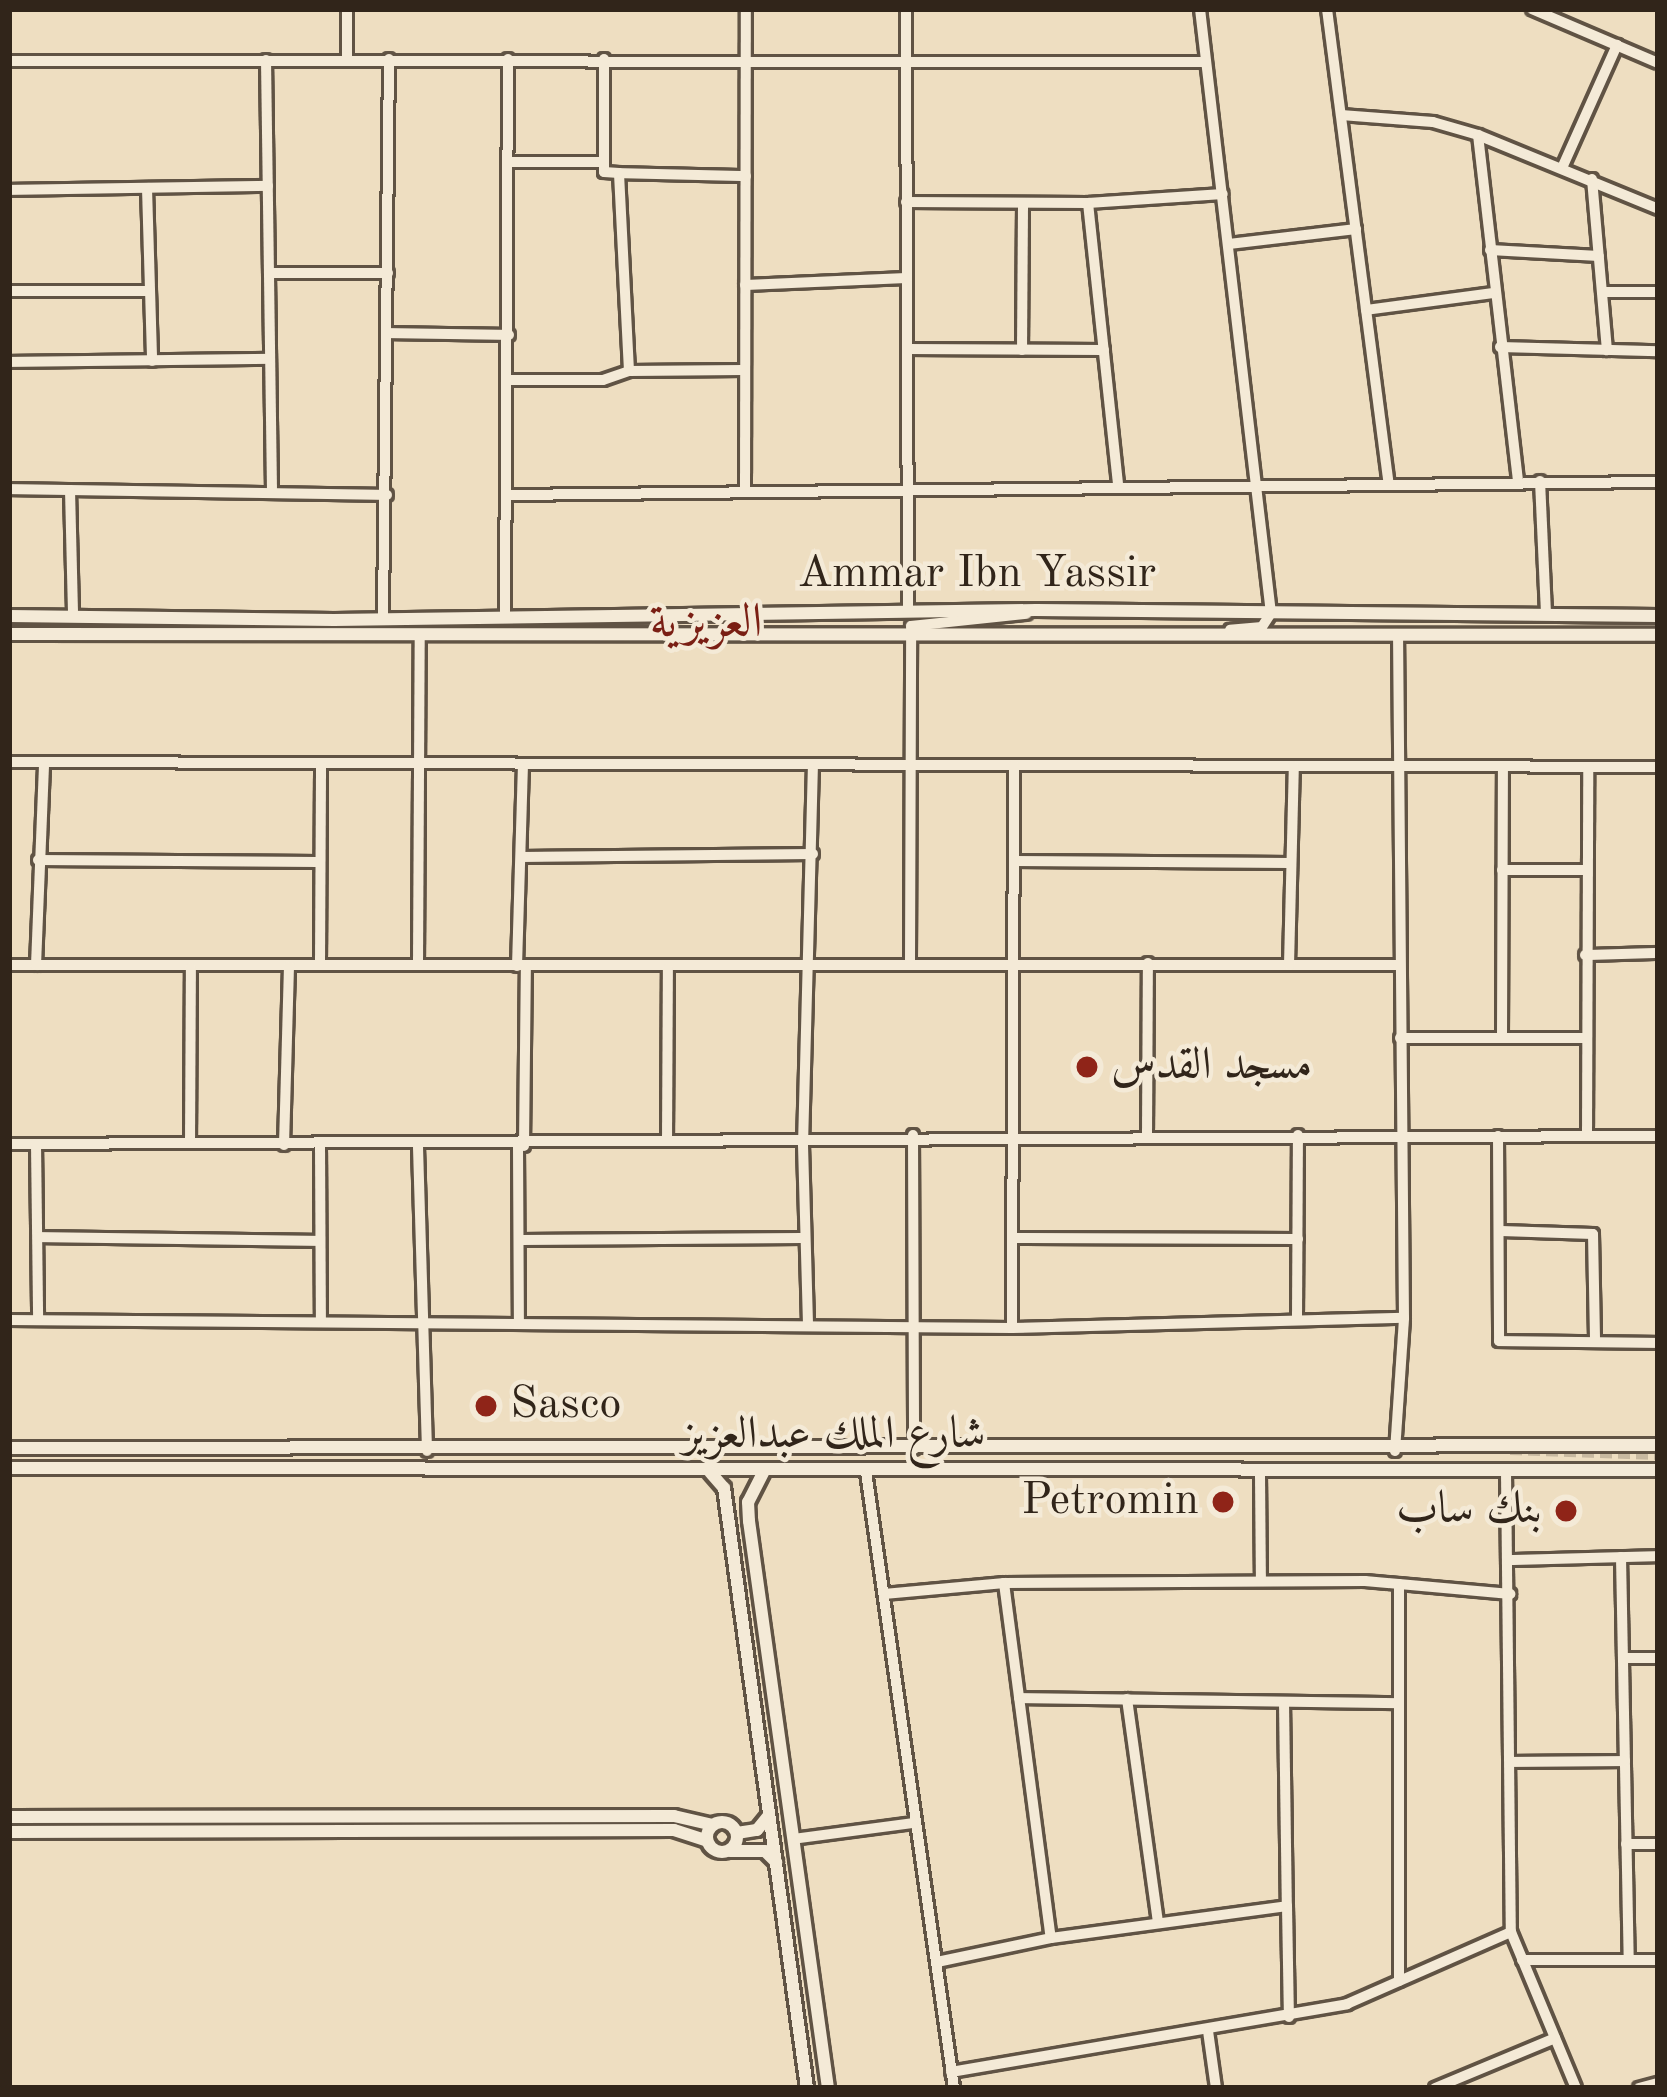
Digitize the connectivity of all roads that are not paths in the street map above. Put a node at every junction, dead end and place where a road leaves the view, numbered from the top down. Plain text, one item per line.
1 (347, 9) edge
2 (746, 9) edge
3 (906, 9) edge
4 (1200, 9) edge
5 (1328, 9) edge
6 (1532, 9) edge
7 (1617, 45) junction
8 (906, 58) junction
9 (347, 59) junction
10 (389, 59) junction
11 (508, 59) junction
12 (604, 59) junction
13 (746, 59) junction
14 (266, 60) junction
15 (9, 61) edge
16 (1206, 62) junction
17 (1658, 63) edge
18 (1341, 116) junction
19 (1478, 135) junction
20 (508, 162) junction
21 (604, 162) junction
22 (1562, 168) junction
23 (619, 172) junction
24 (746, 176) junction
25 (1592, 179) junction
26 (268, 186) junction
27 (147, 188) junction
28 (9, 190) edge
29 (1223, 194) junction
30 (906, 202) junction
31 (1023, 203) junction
32 (1088, 203) junction
33 (1658, 209) edge
34 (1356, 230) junction
35 (1229, 244) junction
36 (1490, 250) junction
37 (1599, 256) junction
38 (269, 273) junction
39 (388, 273) junction
40 (907, 278) junction
41 (745, 285) junction
42 (150, 290) junction
43 (9, 291) edge
44 (1602, 292) junction
45 (1658, 292) edge
46 (1494, 293) junction
47 (1366, 310) junction
48 (388, 333) junction
49 (509, 335) junction
50 (1500, 347) junction
51 (907, 349) junction
52 (1022, 350) junction
53 (1104, 350) junction
54 (1607, 350) junction
55 (1658, 351) edge
56 (270, 359) junction
57 (152, 361) junction
58 (9, 362) edge
59 (742, 370) junction
60 (629, 371) junction
61 (509, 380) junction
62 (1388, 480) junction
63 (1518, 481) junction
64 (1540, 481) junction
65 (1259, 482) junction
66 (1658, 482) edge
67 (1118, 484) junction
68 (908, 487) junction
69 (9, 489) edge
70 (70, 490) junction
71 (745, 490) junction
72 (272, 493) junction
73 (387, 495) junction
74 (510, 495) junction
75 (1047, 610) junction
76 (908, 611) junction
77 (1271, 613) junction
78 (73, 615) junction
79 (505, 615) junction
80 (1546, 615) junction
81 (9, 616) edge
82 (1658, 616) edge
83 (383, 619) junction
84 (9, 634) edge
85 (420, 635) junction
86 (1398, 635) junction
87 (1658, 635) edge
88 (1184, 636) junction
89 (909, 638) junction
90 (44, 762) junction
91 (9, 763) edge
92 (523, 765) junction
93 (813, 765) junction
94 (914, 765) junction
95 (1014, 765) junction
96 (1294, 766) junction
97 (1402, 766) junction
98 (1503, 766) junction
99 (321, 767) junction
100 (418, 767) junction
101 (1588, 767) junction
102 (1658, 767) edge
103 (813, 854) junction
104 (521, 857) junction
105 (38, 860) junction
106 (1014, 860) junction
107 (318, 862) junction
108 (1290, 863) junction
109 (1502, 870) junction
110 (1586, 870) junction
111 (1658, 953) edge
112 (1585, 955) junction
113 (910, 962) junction
114 (1014, 962) junction
115 (813, 963) junction
116 (1148, 963) junction
117 (320, 964) junction
118 (418, 964) junction
119 (9, 965) edge
120 (36, 965) junction
121 (1289, 965) junction
122 (1400, 965) junction
123 (289, 966) junction
124 (521, 966) junction
125 (191, 968) junction
126 (668, 969) junction
127 (1502, 1037) junction
128 (1400, 1038) junction
129 (1584, 1038) junction
130 (913, 1135) junction
131 (1013, 1135) junction
132 (1147, 1135) junction
133 (1298, 1135) junction
134 (1401, 1136) junction
135 (1498, 1136) junction
136 (1587, 1136) junction
137 (1658, 1136) edge
138 (667, 1141) junction
139 (190, 1143) junction
140 (9, 1144) edge
141 (36, 1144) junction
142 (284, 1145) junction
143 (803, 1145) junction
144 (320, 1146) junction
145 (521, 1146) junction
146 (418, 1147) junction
147 (1501, 1231) junction
148 (38, 1237) junction
149 (802, 1238) junction
150 (1013, 1238) junction
151 (1298, 1239) junction
152 (320, 1240) junction
153 (521, 1240) junction
154 (38, 1318) junction
155 (1298, 1318) junction
156 (1404, 1318) junction
157 (321, 1320) junction
158 (9, 1321) edge
159 (518, 1322) junction
160 (418, 1324) junction
161 (808, 1324) junction
162 (908, 1328) junction
163 (1012, 1328) junction
164 (1595, 1341) junction
165 (1658, 1343) edge
166 (1658, 1445) edge
167 (9, 1448) edge
168 (914, 1450) junction
169 (1395, 1450) junction
170 (427, 1451) junction
171 (9, 1468) edge
172 (764, 1471) junction
173 (709, 1472) junction
174 (866, 1472) junction
175 (1506, 1472) junction
176 (1658, 1473) edge
177 (1260, 1475) junction
178 (748, 1502) junction
179 (726, 1503) junction
180 (1658, 1556) edge
181 (1621, 1557) junction
182 (1510, 1560) junction
183 (1261, 1581) junction
184 (1004, 1583) junction
185 (1399, 1584) junction
186 (884, 1594) junction
187 (1510, 1594) junction
188 (1622, 1658) junction
189 (1658, 1658) edge
190 (1019, 1698) junction
191 (1127, 1700) junction
192 (1283, 1702) junction
193 (1398, 1703) junction
194 (1625, 1761) junction
195 (1510, 1762) junction
196 (770, 1814) junction
197 (9, 1817) edge
198 (913, 1822) junction
199 (713, 1825) junction
200 (9, 1832) edge
201 (737, 1834) junction
202 (794, 1839) junction
203 (707, 1841) junction
204 (1626, 1844) junction
205 (1658, 1844) edge
206 (729, 1851) junction
207 (777, 1863) junction
208 (1287, 1906) junction
209 (1158, 1923) junction
210 (1511, 1931) junction
211 (1051, 1938) junction
212 (1522, 1960) junction
213 (1629, 1960) junction
214 (1658, 1960) edge
215 (937, 1962) junction
216 (1399, 1981) junction
217 (1289, 2018) junction
218 (1208, 2030) junction
219 (1555, 2038) junction
220 (951, 2072) junction
221 (1453, 2084) edge
222 (1658, 2084) edge
223 (807, 2088) edge
224 (828, 2088) edge
225 (954, 2088) edge
226 (1216, 2088) edge
227 (1436, 2088) edge
228 (1576, 2088) edge
229 (1639, 2088) edge

1 - 9 street
2 - 13 street
3 - 8 street
4 - 16 street
5 - 18 street
6 - 7 street
7 - 17 street
7 - 22 street
8 - 13 street
8 - 16 street
8 - 30 street
9 - 10 street
9 - 14 street
10 - 11 street
10 - 39 street
11 - 12 street
11 - 20 street
12 - 13 street
12 - 21 street
13 - 24 street
14 - 15 street
14 - 26 street
16 - 29 street
18 - 19 street
18 - 34 street
19 - 22 street
19 - 36 street
20 - 21 street
20 - 49 street
21 - 23 street
22 - 25 street
23 - 24 street
23 - 60 street
24 - 41 street
25 - 33 street
25 - 37 street
26 - 27 street
26 - 38 street
27 - 28 street
27 - 42 street
29 - 32 street
29 - 35 street
30 - 31 street
30 - 40 street
31 - 32 street
31 - 52 street
32 - 53 street
34 - 35 street
34 - 47 street
35 - 65 street
36 - 37 street
36 - 46 street
37 - 44 street
38 - 39 street
38 - 56 street
39 - 48 street
40 - 41 street
40 - 51 street
41 - 59 street
42 - 43 street
42 - 57 street
44 - 45 street
44 - 54 street
46 - 47 street
46 - 50 street
47 - 62 street
48 - 49 street
48 - 73 street
49 - 61 street
50 - 54 street
50 - 63 street
51 - 52 street
51 - 68 street
52 - 53 street
53 - 67 street
54 - 55 street
56 - 57 street
56 - 72 street
57 - 58 street
59 - 60 street
59 - 71 street
60 - 61 street
61 - 74 street
62 - 63 street
62 - 65 street
63 - 64 street
64 - 66 street
64 - 80 street
65 - 67 street
65 - 77 street
67 - 68 street
68 - 71 street
68 - 76 street
69 - 70 street
70 - 72 street
70 - 78 street
71 - 74 street
72 - 73 street
73 - 83 street
74 - 79 street
75 - 76 street, Ammar Ibn Yassir
75 - 77 street, Ammar Ibn Yassir
75 - 89 street
76 - 79 street, Ammar Ibn Yassir
77 - 80 street, Ammar Ibn Yassir
77 - 88 street
78 - 81 street, Ammar Ibn Yassir
78 - 83 street, Ammar Ibn Yassir
79 - 83 street, Ammar Ibn Yassir
80 - 82 street, Ammar Ibn Yassir
84 - 85 street, Ammar Ibn Yassir
85 - 89 street, Ammar Ibn Yassir
85 - 100 street
86 - 87 street, Ammar Ibn Yassir
86 - 88 street, Ammar Ibn Yassir
86 - 97 street
88 - 89 street, Ammar Ibn Yassir
89 - 94 street
90 - 91 street
90 - 99 street
90 - 105 street
92 - 93 street
92 - 100 street
92 - 104 street
93 - 94 street
93 - 103 street
94 - 95 street
94 - 113 street
95 - 96 street
95 - 106 street
96 - 97 street
96 - 108 street
97 - 98 street
97 - 122 street
98 - 101 street
98 - 109 street
99 - 100 street
99 - 107 street
100 - 118 street
101 - 102 street
101 - 110 street
103 - 104 street
103 - 115 street
104 - 124 street
105 - 107 street
105 - 120 street
106 - 108 street
106 - 114 street
107 - 117 street
108 - 121 street
109 - 110 street
109 - 127 street
110 - 112 street
111 - 112 street
112 - 129 street
113 - 114 street
113 - 115 street
114 - 116 street
114 - 131 street
115 - 126 street
115 - 143 street
116 - 121 street
116 - 132 street
117 - 118 street
117 - 123 street
118 - 124 street
119 - 120 street
120 - 125 street
121 - 122 street
122 - 128 street
123 - 125 street
123 - 142 street
124 - 126 street
124 - 145 street
125 - 139 street
126 - 138 street
127 - 128 street
127 - 129 street
128 - 134 street
129 - 136 street
130 - 131 street
130 - 143 street
130 - 162 street
131 - 132 street
131 - 150 street
132 - 133 street
133 - 134 street
133 - 151 street
134 - 135 street
134 - 156 street
135 - 136 street
135 - 147 street
136 - 137 street
138 - 143 street
138 - 145 street
139 - 141 street
139 - 142 street
140 - 141 street
141 - 148 street
142 - 144 street
143 - 149 street
144 - 146 street
144 - 152 street
145 - 146 street
145 - 153 street
146 - 160 street
147 - 164 street
147 - 164 street
148 - 152 street
148 - 154 street
149 - 153 street
149 - 161 street
150 - 151 street
150 - 163 street
151 - 155 street
152 - 157 street
153 - 159 street
154 - 157 street
154 - 158 street
155 - 156 street
155 - 163 street
156 - 169 street
157 - 160 street
159 - 160 street
159 - 161 street
160 - 170 street
161 - 162 street
162 - 163 street
162 - 168 street
164 - 165 street
166 - 169 street, شارع الملك عبدالعزيز
167 - 170 street, شارع الملك عبدالعزيز
168 - 169 street, شارع الملك عبدالعزيز
168 - 170 street, شارع الملك عبدالعزيز
171 - 173 street, شارع الملك عبدالعزيز
172 - 173 street, شارع الملك عبدالعزيز
172 - 174 street, شارع الملك عبدالعزيز
172 - 178 street
173 - 179 street
174 - 177 street, شارع الملك عبدالعزيز
174 - 186 street
175 - 176 street, شارع الملك عبدالعزيز
175 - 177 street, شارع الملك عبدالعزيز
175 - 182 street
177 - 183 street
178 - 179 street
178 - 202 street
179 - 196 street
180 - 181 street
181 - 182 street
181 - 188 street
182 - 187 street
183 - 184 street
183 - 185 street
184 - 186 street
184 - 190 street
185 - 187 street
185 - 193 street
186 - 198 street
187 - 195 street
188 - 189 street
188 - 194 street
190 - 191 street
190 - 211 street
191 - 192 street
191 - 209 street
192 - 193 street
192 - 208 street
193 - 216 street
194 - 195 street
194 - 204 street
195 - 210 street
196 - 201 street
196 - 207 street
197 - 199 street
198 - 202 street
198 - 215 street
199 - 201 street
199 - 203 street
200 - 203 street
201 - 206 street
202 - 224 street
203 - 206 street
204 - 205 street
204 - 213 street
206 - 207 street
207 - 223 street
208 - 209 street
208 - 217 street
209 - 211 street
210 - 212 street
210 - 216 street
211 - 215 street
212 - 213 street
212 - 219 street
213 - 214 street
215 - 220 street
216 - 217 street
217 - 218 street
218 - 220 street
218 - 226 street
219 - 221 street
219 - 228 street
220 - 225 street
221 - 227 street
222 - 229 street

